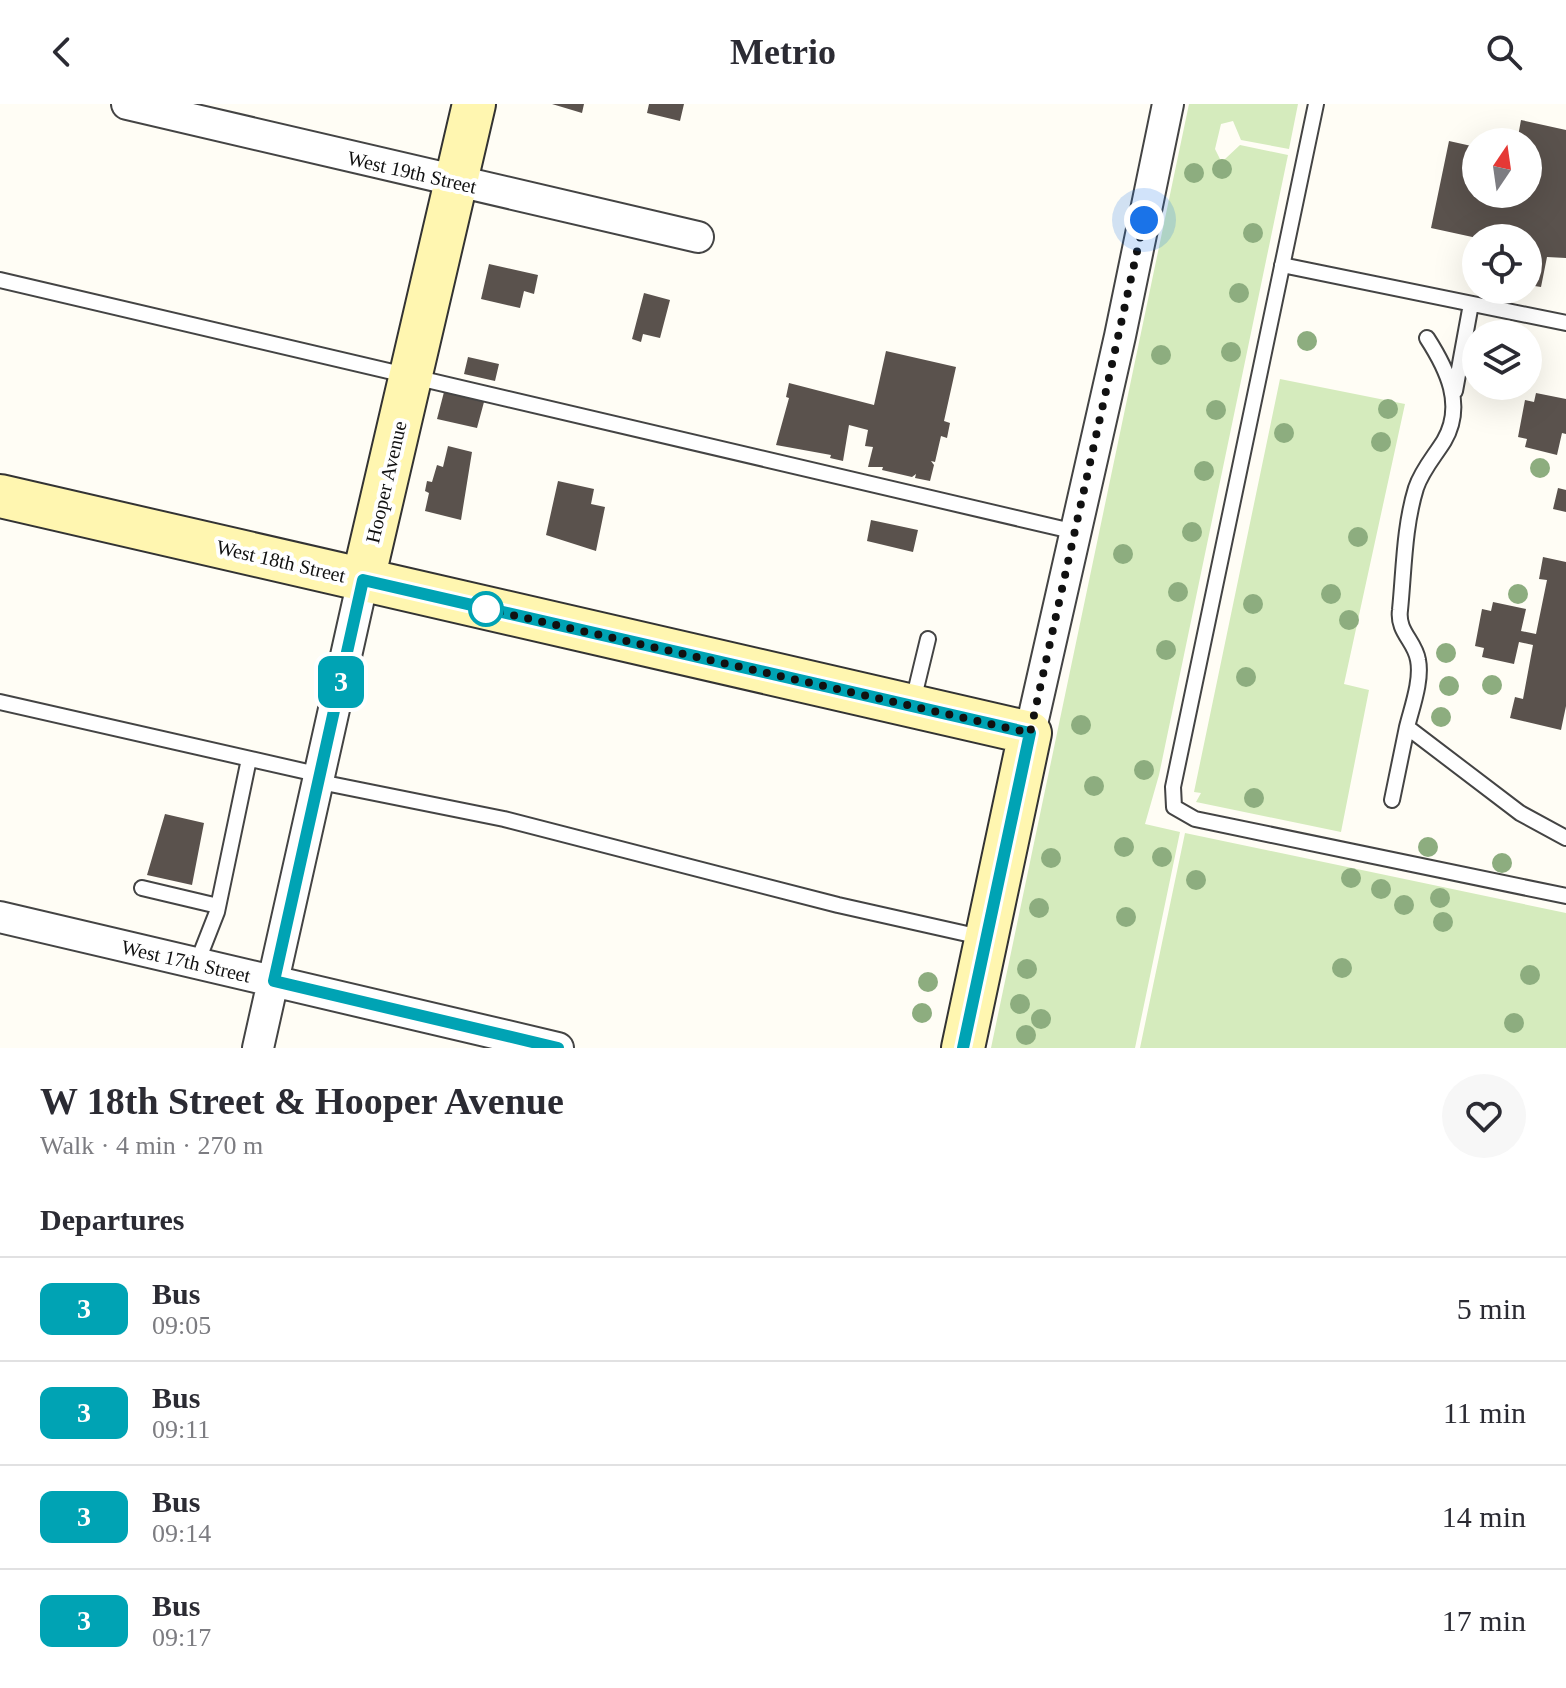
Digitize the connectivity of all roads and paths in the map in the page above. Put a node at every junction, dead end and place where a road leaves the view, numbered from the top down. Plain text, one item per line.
1 (127, 104) edge
2 (474, 104) edge
3 (1168, 104) edge
4 (1316, 104) edge
5 (456, 183) junction
6 (698, 237) dead end
7 (1282, 265) junction
8 (0, 280) edge
9 (1462, 302) edge
10 (1471, 304) joint
11 (1566, 323) edge
12 (1427, 338) dead end
13 (411, 375) junction
14 (1452, 403) junction
15 (0, 496) edge
16 (1076, 532) junction
17 (363, 580) junction
18 (928, 639) dead end
19 (0, 702) edge
20 (912, 707) junction
21 (1407, 727) junction
22 (1030, 733) junction
23 (249, 759) junction
24 (320, 779) junction
25 (1392, 800) dead end
26 (1566, 838) edge
27 (142, 888) dead end
28 (1566, 896) edge
29 (218, 906) junction
30 (0, 917) edge
31 (986, 938) junction
32 (197, 963) junction
33 (274, 981) junction
34 (258, 1048) edge
35 (558, 1048) edge
36 (963, 1048) edge

1 - 5 street, West 19th Street
2 - 5 street, Hooper Avenue
3 - 16 street
4 - 7 lane
5 - 6 street, West 19th Street
5 - 13 street, Hooper Avenue
7 - 9 lane
7 - 28 lane
8 - 13 lane
10 - 11 lane
10 - 14 lane
12 - 14 lane
13 - 16 lane
13 - 17 street, Hooper Avenue
14 - 21 lane
15 - 17 street, West 18th Street
16 - 22 street
17 - 20 street, West 18th Street
17 - 24 street, Hooper Avenue
18 - 20 lane
19 - 23 lane
20 - 22 street, West 18th Street
21 - 25 lane
21 - 26 lane
22 - 31 street
23 - 24 lane
23 - 29 lane
24 - 31 lane
24 - 33 street, Hooper Avenue
27 - 29 lane
29 - 32 lane
30 - 32 street, West 17th Street
31 - 36 street
32 - 33 street, West 17th Street
33 - 34 street, Hooper Avenue
33 - 35 street, West 17th Street

